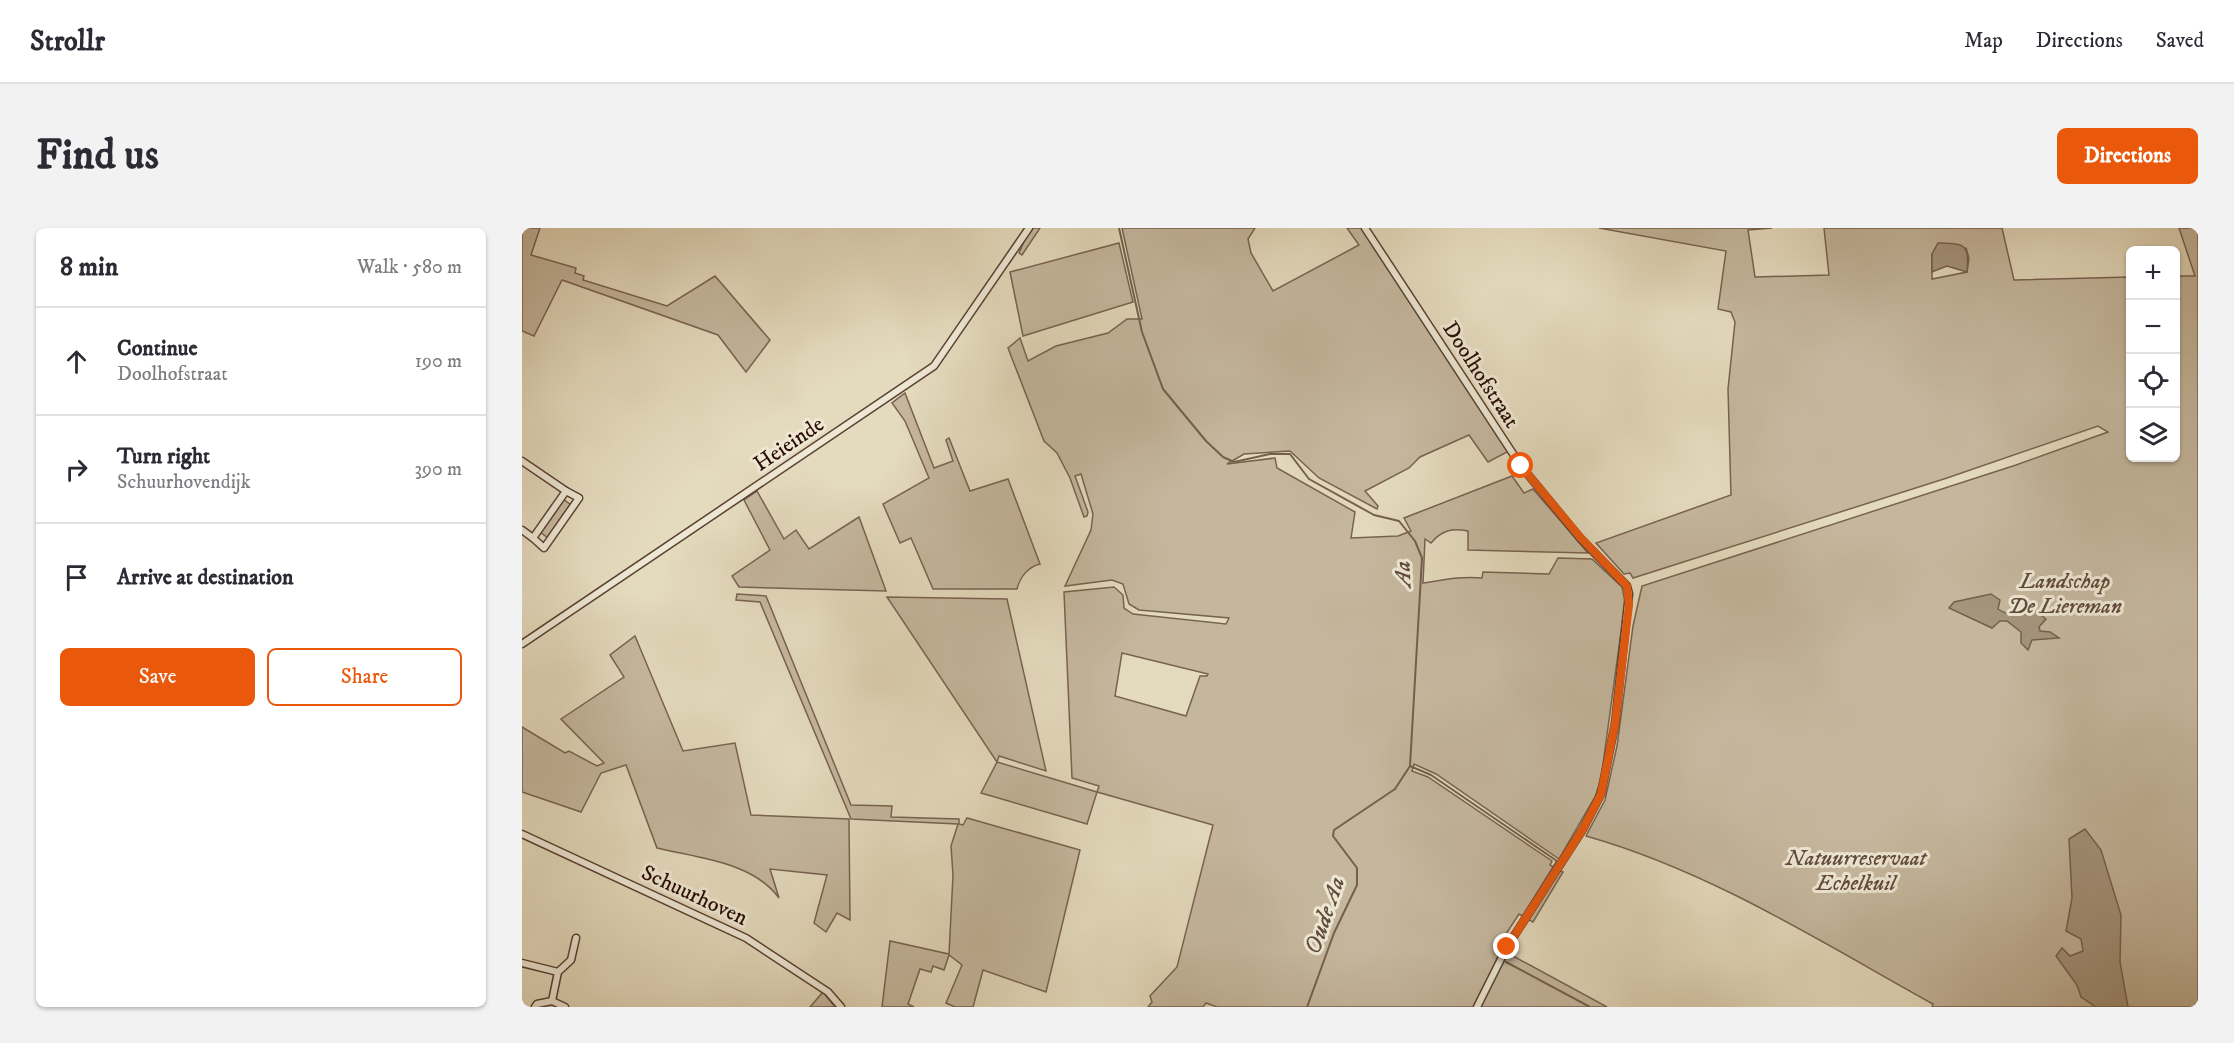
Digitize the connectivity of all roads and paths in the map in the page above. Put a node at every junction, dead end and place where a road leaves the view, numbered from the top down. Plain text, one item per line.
1 (1029, 228) edge
2 (1365, 228) edge
3 (522, 461) edge
4 (566, 491) junction
5 (522, 530) edge
6 (533, 538) junction
7 (522, 644) edge
8 (522, 834) edge
9 (576, 938) dead end
10 (522, 963) edge
11 (558, 972) junction
12 (552, 1001) junction
13 (535, 1007) edge
14 (565, 1007) edge
15 (841, 1007) edge
16 (1477, 1007) edge

1 - 7 street, Heieinde
2 - 16 street, Doolhofstraat
3 - 4 street
4 - 6 street
4 - 6 street
5 - 6 street
8 - 15 street, Schuurhoven
9 - 11 street
10 - 11 street
11 - 12 street
12 - 13 street
12 - 14 street

